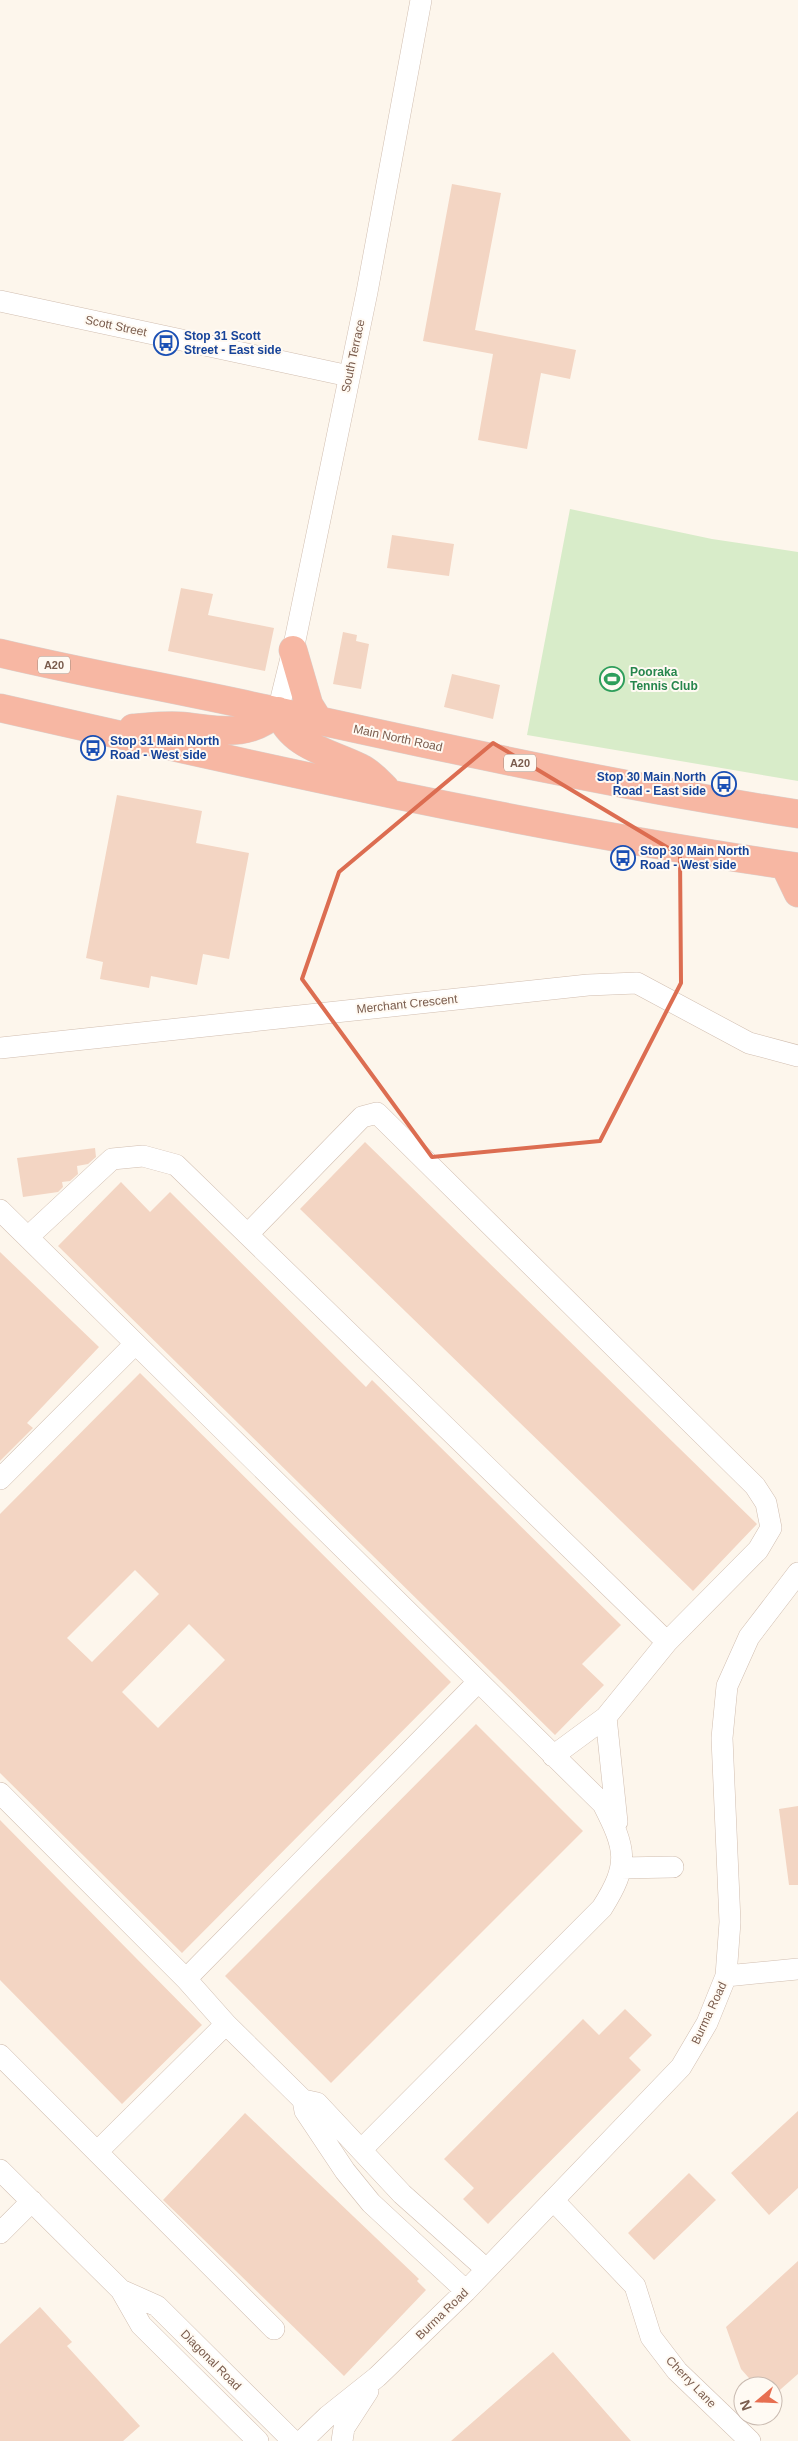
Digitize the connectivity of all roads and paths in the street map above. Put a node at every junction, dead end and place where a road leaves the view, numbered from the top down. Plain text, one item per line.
1 (420, 0) edge
2 (0, 301) edge
3 (349, 376) junction
4 (294, 650) junction
5 (0, 653) edge
6 (0, 708) edge
7 (278, 711) junction
8 (319, 721) junction
9 (98, 730) junction
10 (391, 793) junction
11 (798, 814) edge
12 (791, 866) edge
13 (798, 893) edge
14 (0, 1048) edge
15 (798, 1056) edge
16 (0, 1210) edge
17 (248, 1234) junction
18 (28, 1238) junction
19 (135, 1344) junction
20 (0, 1479) edge
21 (798, 1573) edge
22 (667, 1642) junction
23 (478, 1682) junction
24 (606, 1717) junction
25 (553, 1756) junction
26 (0, 1793) edge
27 (618, 1834) junction
28 (673, 1867) dead end
29 (621, 1868) junction
30 (798, 1968) edge
31 (726, 1976) junction
32 (186, 1979) junction
33 (226, 2024) junction
34 (0, 2055) edge
35 (303, 2100) junction
36 (362, 2149) junction
37 (97, 2152) junction
38 (0, 2170) edge
39 (553, 2200) junction
40 (32, 2201) junction
41 (0, 2233) edge
42 (486, 2269) junction
43 (121, 2290) junction
44 (466, 2291) junction
45 (274, 2329) dead end
46 (378, 2377) junction
47 (258, 2441) edge
48 (293, 2441) edge
49 (302, 2441) edge
50 (342, 2441) edge
51 (750, 2441) edge

1 - 3 street, South Terrace
2 - 3 street, Scott Street
3 - 4 street, South Terrace
4 - 7 street, South Terrace
4 - 8 highway
5 - 7 highway, Main North Road / A20
6 - 9 highway
7 - 8 highway, Main North Road / A20
7 - 9 highway
7 - 10 highway
8 - 11 highway, Main North Road / A20
9 - 10 highway
10 - 12 highway
12 - 13 highway
14 - 15 street, Merchant Crescent
16 - 18 street
17 - 18 street
17 - 22 street
17 - 22 street
18 - 19 street
19 - 20 street
19 - 23 street
21 - 31 street, Burma Road
22 - 24 street
23 - 25 street
23 - 32 street
24 - 25 street
24 - 27 street
25 - 27 street
26 - 32 street
27 - 29 street
28 - 29 street
29 - 36 street
30 - 31 street
31 - 39 street, Burma Road
32 - 33 street
33 - 35 street
33 - 37 street
34 - 37 street
35 - 36 street
35 - 44 street
36 - 42 street
37 - 45 street
38 - 40 street, Diagonal Road
39 - 42 street, Burma Road
39 - 51 street, Cherry Lane
40 - 41 street
40 - 43 street, Diagonal Road
42 - 44 street, Burma Road
43 - 47 street, Diagonal Road
43 - 48 street, Diagonal Road
44 - 46 street, Burma Road
46 - 49 street
46 - 50 street

